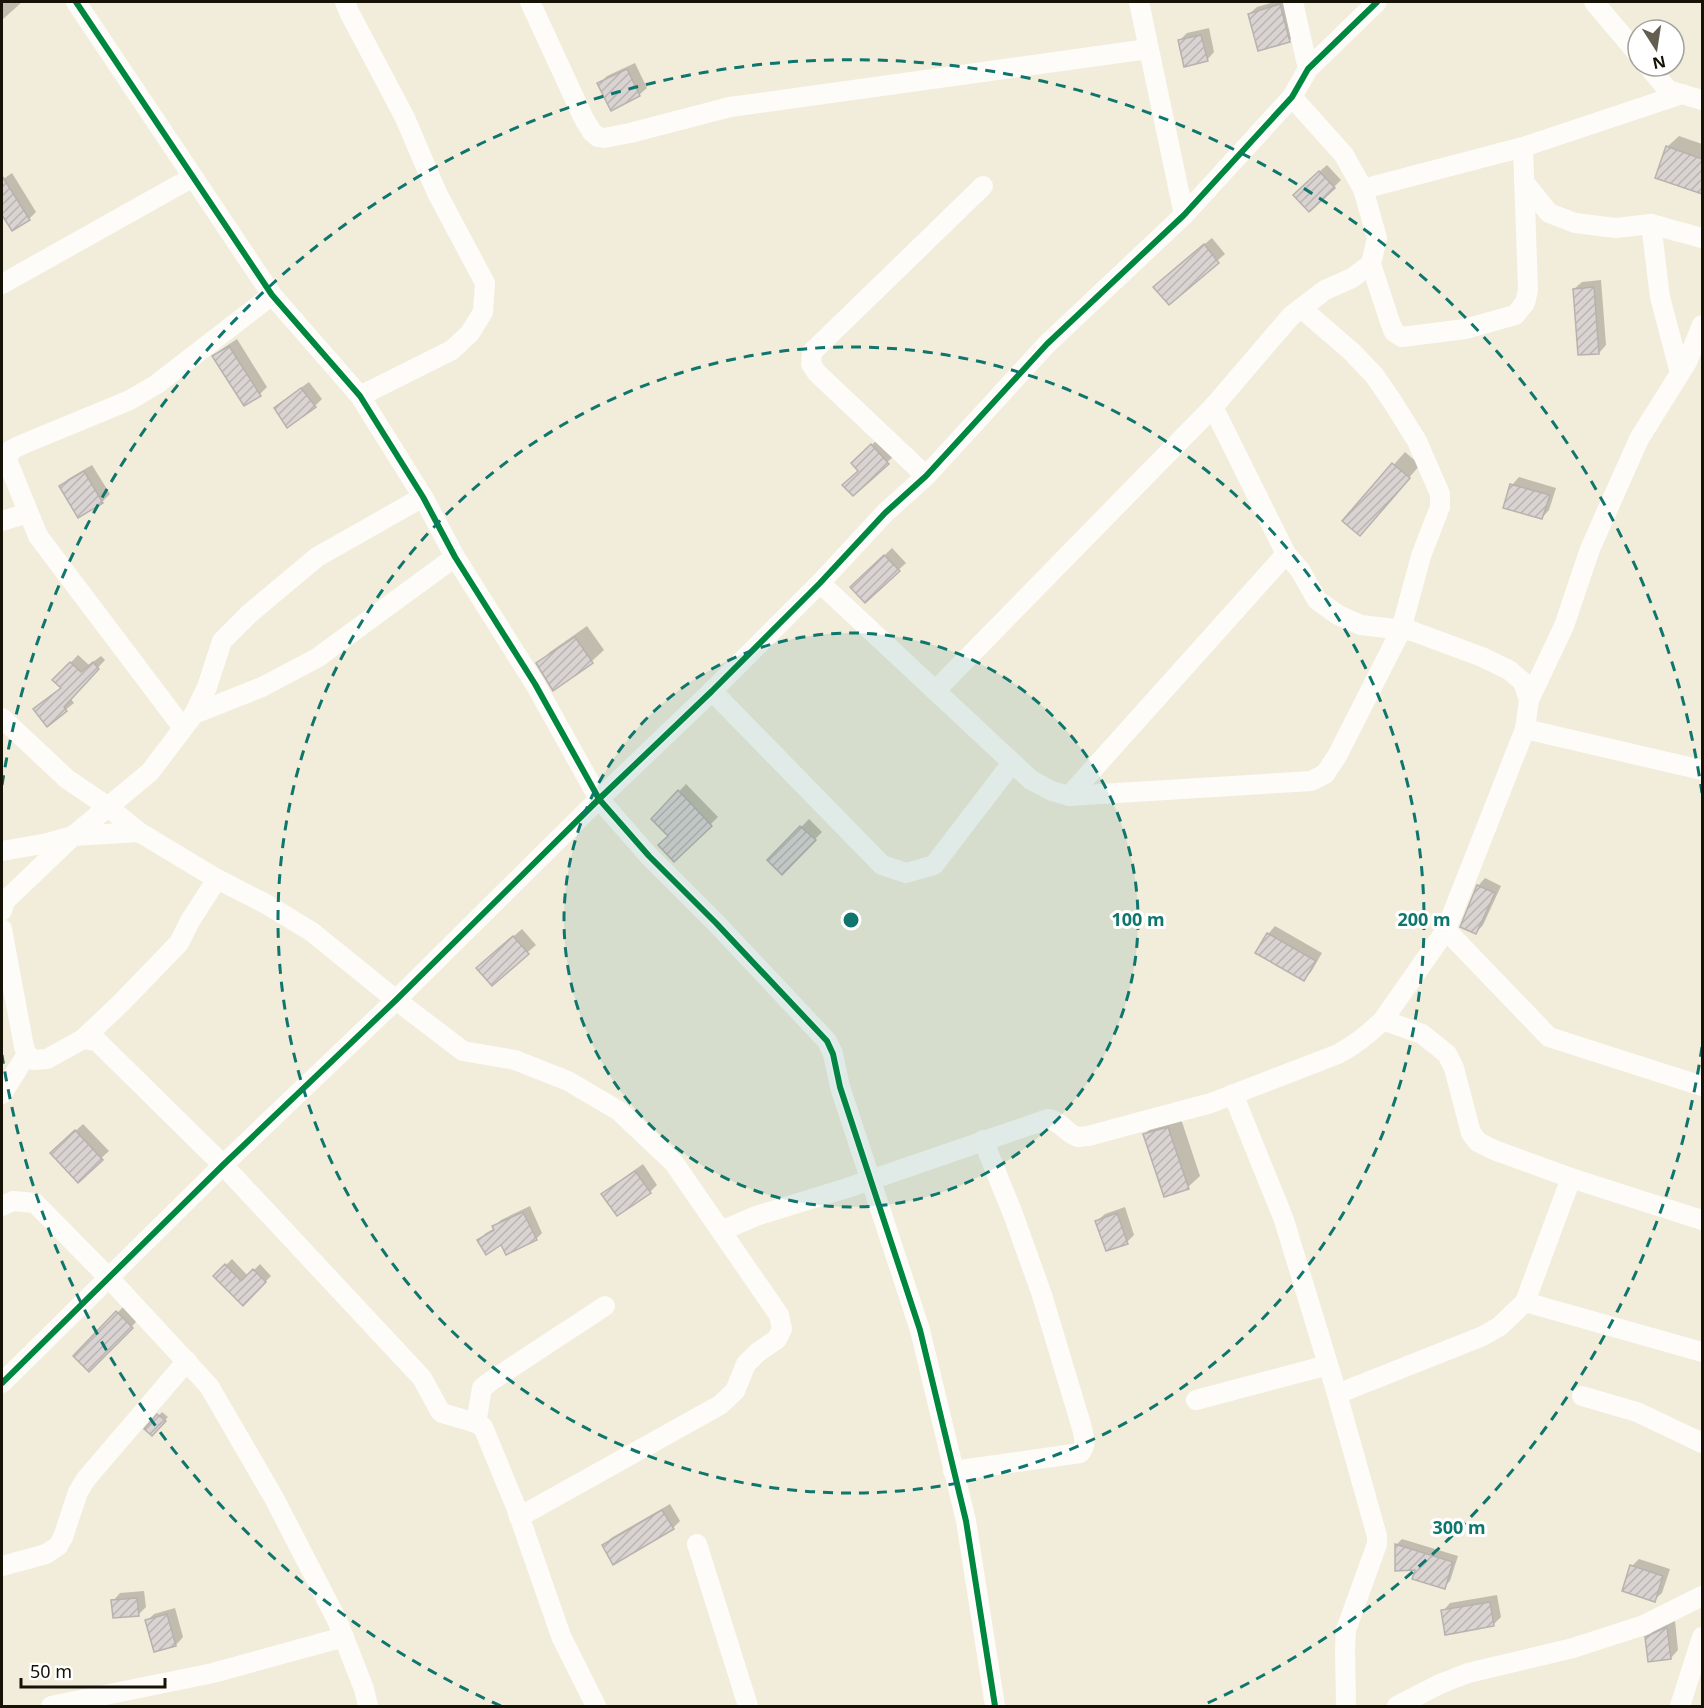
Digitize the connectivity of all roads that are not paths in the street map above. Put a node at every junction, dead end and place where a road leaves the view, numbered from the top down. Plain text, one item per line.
1 (76, 2) edge
2 (345, 2) edge
3 (530, 2) edge
4 (1139, 2) edge
5 (1293, 2) edge
6 (1377, 2) edge
7 (1594, 2) edge
8 (1626, 40) edge
9 (1148, 49) junction
10 (1308, 69) junction
11 (1658, 78) edge
12 (1682, 94) junction
13 (1292, 97) junction
14 (1702, 100) edge
15 (1523, 147) junction
16 (193, 177) junction
17 (1524, 182) junction
18 (983, 186) dead end
19 (1363, 189) junction
20 (1184, 215) junction
21 (1651, 224) junction
22 (1702, 238) edge
23 (1371, 264) junction
24 (2, 284) edge
25 (272, 295) junction
26 (1301, 308) junction
27 (1702, 325) edge
28 (1680, 373) junction
29 (360, 396) junction
30 (1213, 407) junction
31 (926, 476) junction
32 (423, 497) junction
33 (28, 513) junction
34 (2, 521) edge
35 (1286, 554) junction
36 (455, 557) junction
37 (819, 583) junction
38 (1401, 630) junction
39 (936, 690) junction
40 (712, 691) junction
41 (1529, 700) junction
42 (2, 718) edge
43 (189, 721) junction
44 (1525, 729) junction
45 (1012, 763) junction
46 (1702, 770) edge
47 (1069, 796) junction
48 (599, 799) junction
49 (107, 806) junction
50 (139, 832) junction
51 (74, 836) junction
52 (2, 851) edge
53 (216, 879) junction
54 (2, 911) edge
55 (2, 929) edge
56 (1446, 930) junction
57 (396, 1000) junction
58 (1383, 1020) junction
59 (83, 1039) junction
60 (27, 1054) junction
61 (1702, 1086) edge
62 (2, 1094) edge
63 (1233, 1095) junction
64 (983, 1140) junction
65 (223, 1165) junction
66 (1571, 1178) junction
67 (870, 1179) junction
68 (2, 1206) edge
69 (1702, 1220) edge
70 (721, 1231) junction
71 (109, 1278) junction
72 (1525, 1302) junction
73 (604, 1306) dead end
74 (1702, 1352) edge
75 (187, 1361) junction
76 (1328, 1365) junction
77 (2, 1383) edge
78 (1337, 1394) junction
79 (1582, 1396) dead end
80 (1196, 1400) dead end
81 (476, 1423) junction
82 (1702, 1443) edge
83 (954, 1471) junction
84 (519, 1517) junction
85 (697, 1544) dead end
86 (2, 1566) edge
87 (1702, 1596) edge
88 (344, 1637) junction
89 (1702, 1637) edge
90 (94, 1702) edge
91 (51, 1707) edge
92 (368, 1707) edge
93 (596, 1707) edge
94 (748, 1707) edge
95 (995, 1707) edge
96 (1346, 1707) edge
97 (1397, 1707) edge
98 (1680, 1707) edge

1 - 16 street
2 - 29 street
3 - 9 street
4 - 9 street
5 - 10 street
6 - 10 street
7 - 8 street
9 - 20 street
10 - 13 street
11 - 12 street
12 - 14 street
12 - 15 street
13 - 19 street
13 - 20 street
15 - 17 street
15 - 19 street
16 - 24 street
16 - 25 street
17 - 21 street
17 - 23 street
18 - 31 street
19 - 23 street
20 - 31 street
21 - 22 street
21 - 28 street
23 - 26 street
25 - 29 street
25 - 33 street
26 - 30 street
26 - 38 street
27 - 28 street
28 - 41 street
29 - 32 street
30 - 35 street
30 - 39 street
31 - 37 street
32 - 36 street
32 - 43 street
33 - 34 street
33 - 43 street
35 - 38 street
35 - 47 street
36 - 43 street
36 - 48 street
37 - 39 street
37 - 40 street
38 - 41 street
38 - 47 street
39 - 45 street
40 - 45 street
40 - 48 street
41 - 44 street
42 - 49 street
43 - 49 street
44 - 46 street
44 - 56 street
45 - 47 street
48 - 57 street
48 - 67 street
49 - 50 street
49 - 51 street
50 - 51 street
50 - 53 street
51 - 52 street
51 - 54 street
53 - 57 street
53 - 59 street
55 - 60 street
56 - 58 street
56 - 61 street
57 - 65 street
57 - 70 street
58 - 63 street
58 - 66 street
59 - 60 street
59 - 65 street
60 - 62 street
63 - 64 street
63 - 76 street
64 - 67 street
64 - 83 street
65 - 71 street
65 - 81 street
66 - 69 street
66 - 72 street
67 - 70 street
67 - 83 street
68 - 71 street
70 - 84 street
71 - 75 street
71 - 77 street
72 - 74 street
72 - 78 street
73 - 81 street
75 - 86 street
75 - 88 street
76 - 78 street
76 - 80 street
78 - 96 street
79 - 82 street
81 - 84 street
83 - 95 street
84 - 93 street
85 - 94 street
87 - 97 street
88 - 90 street
88 - 92 street
89 - 98 street
90 - 91 street

